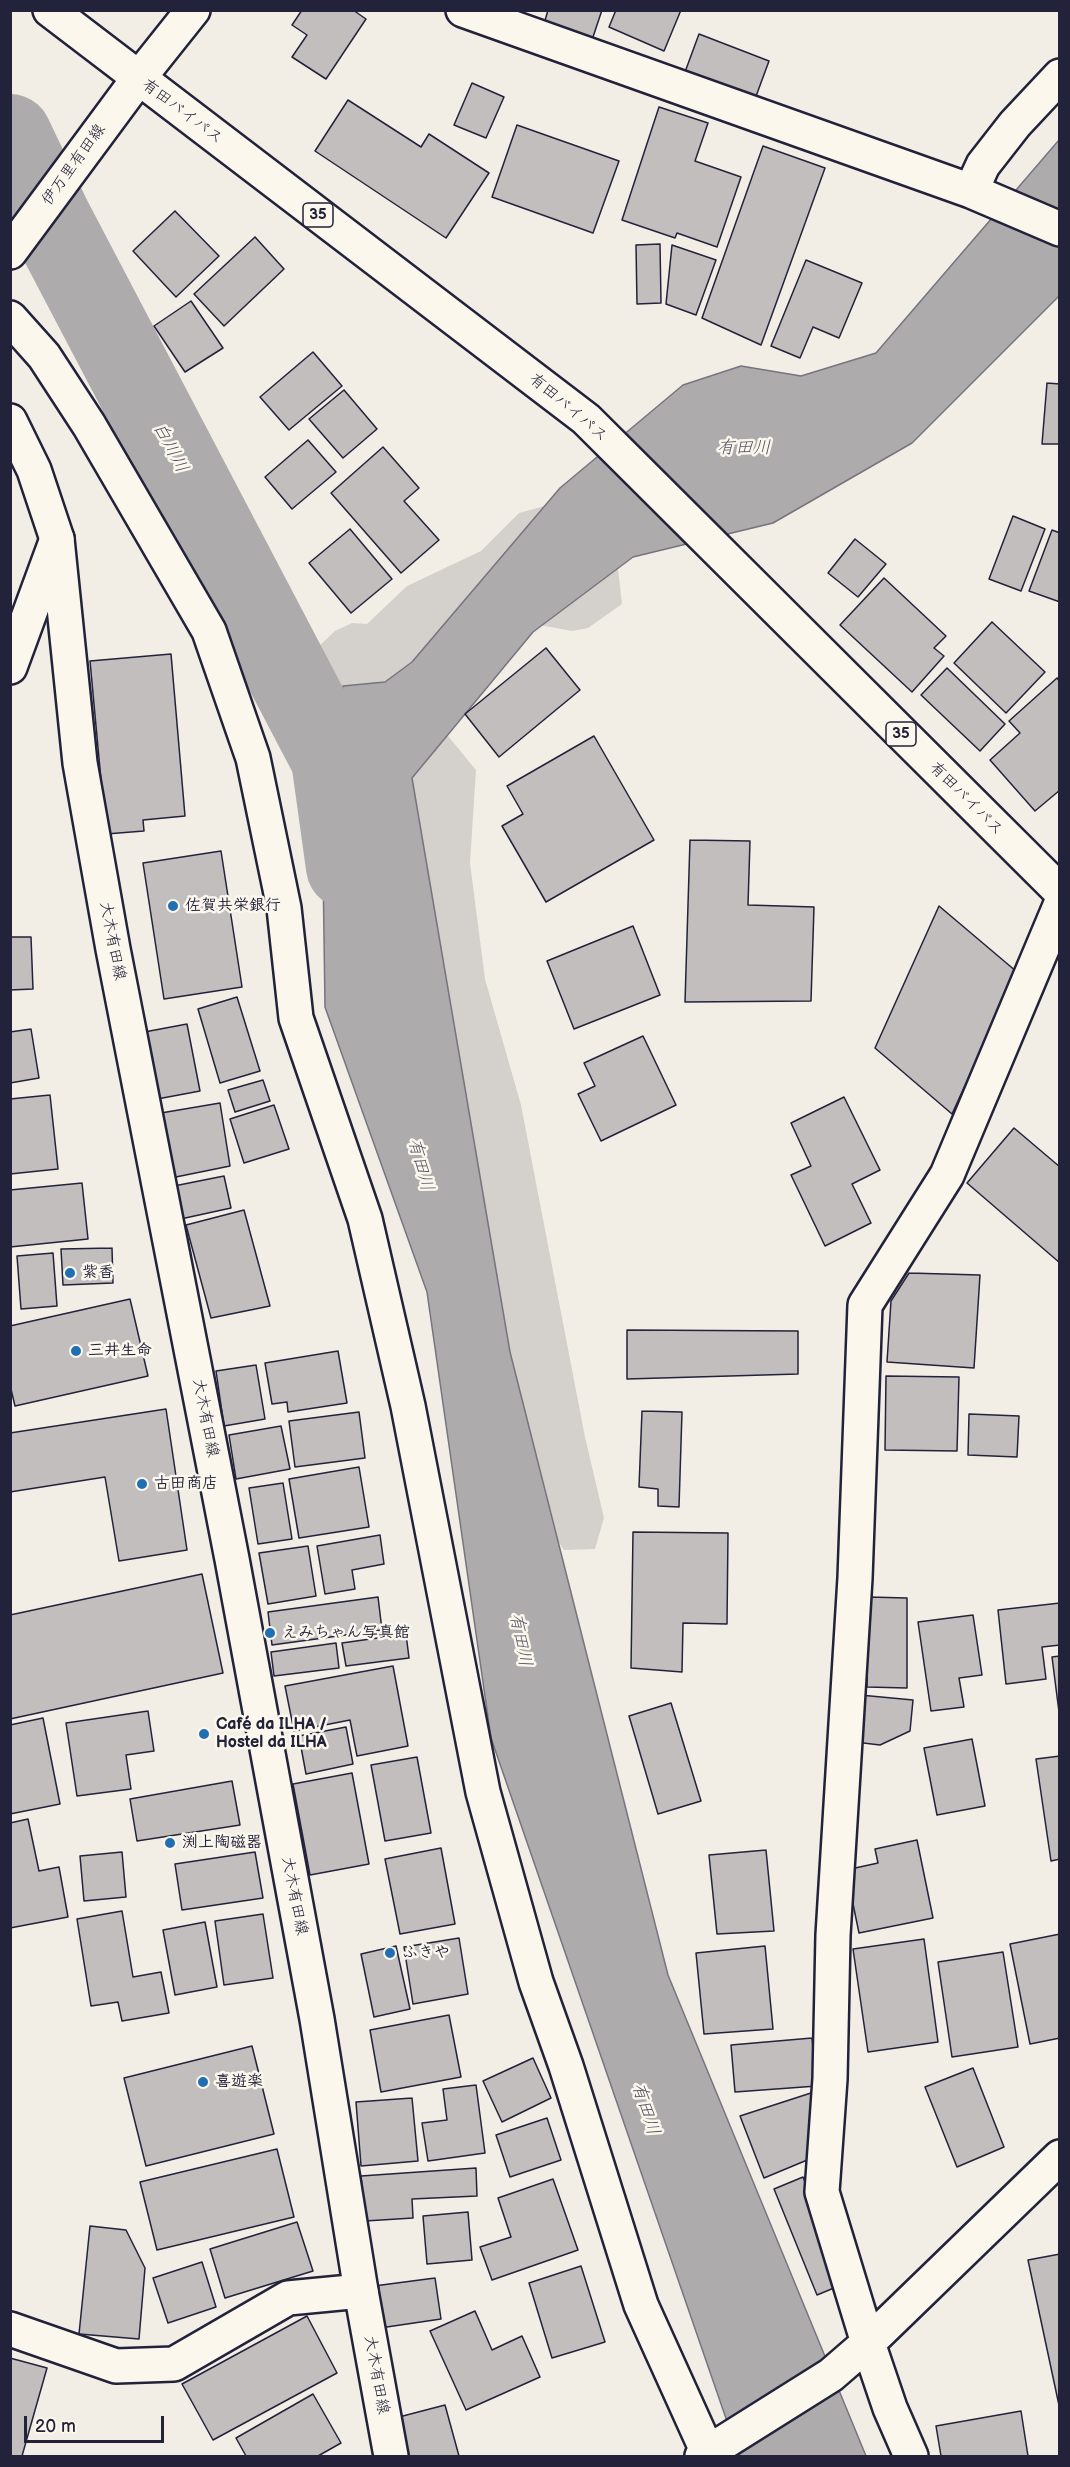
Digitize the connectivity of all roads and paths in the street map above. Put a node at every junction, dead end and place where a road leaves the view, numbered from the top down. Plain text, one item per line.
1 (50, 10) edge
2 (193, 10) edge
3 (463, 10) edge
4 (1059, 76) edge
5 (138, 79) junction
6 (971, 191) junction
7 (1059, 229) edge
8 (10, 252) edge
9 (10, 318) edge
10 (10, 421) edge
11 (57, 539) junction
12 (10, 667) edge
13 (1059, 891) edge
14 (1059, 906) edge
15 (1059, 2157) edge
16 (361, 2291) junction
17 (10, 2329) edge
18 (868, 2343) junction
19 (705, 2455) edge
20 (391, 2457) edge
21 (911, 2457) edge

1 - 5 main road, 有田バイパス / 35
2 - 5 main road, 伊万里有田線
3 - 6 main road
4 - 6 main road
5 - 8 main road, 伊万里有田線
5 - 13 main road, 有田バイパス / 35
6 - 7 main road
9 - 19 main road
10 - 11 main road, 大木有田線
11 - 12 main road
11 - 16 main road, 大木有田線
14 - 18 main road
15 - 18 main road
16 - 17 main road
16 - 20 main road, 大木有田線
18 - 19 main road
18 - 21 main road

